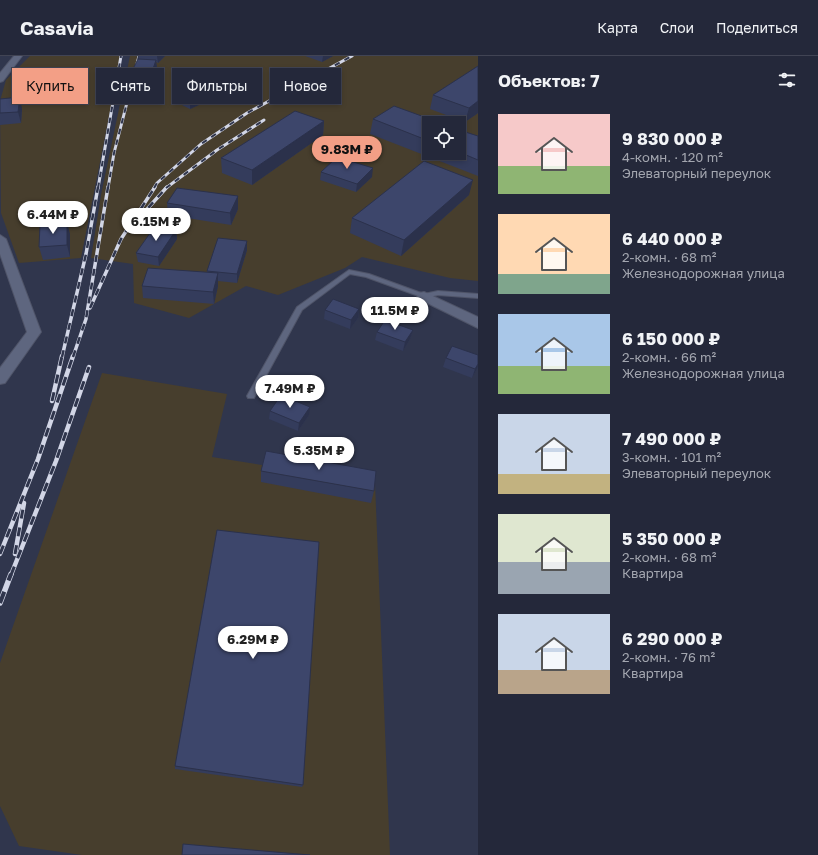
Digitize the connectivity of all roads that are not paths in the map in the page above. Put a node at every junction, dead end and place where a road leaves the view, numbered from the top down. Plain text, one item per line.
1 (18, 56) edge
2 (0, 79) edge
3 (0, 239) edge
4 (424, 296) junction
5 (478, 296) edge
6 (478, 323) edge
7 (0, 379) edge
8 (251, 396) dead end

1 - 2 street
3 - 7 street
4 - 5 lane
4 - 6 street
4 - 8 lane

